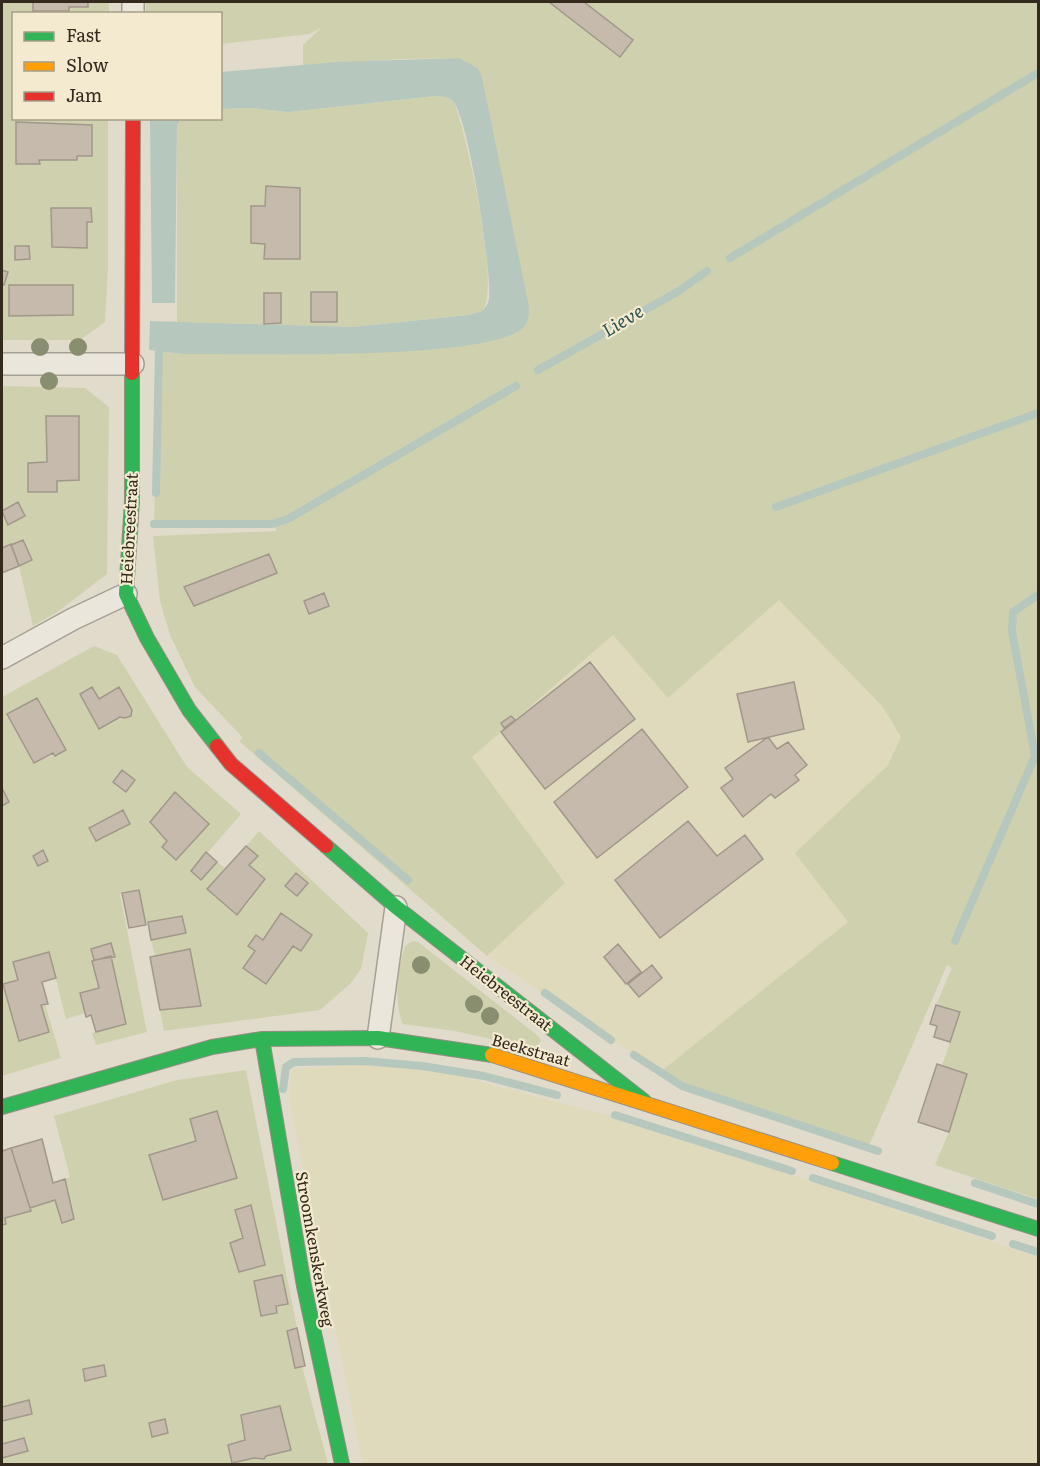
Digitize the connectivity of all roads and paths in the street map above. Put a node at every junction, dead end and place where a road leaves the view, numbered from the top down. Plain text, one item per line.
1 (133, 120) edge
2 (2, 364) edge
3 (134, 364) junction
4 (126, 594) junction
5 (2, 658) edge
6 (396, 907) junction
7 (378, 1038) junction
8 (262, 1039) junction
9 (644, 1101) junction
10 (2, 1107) edge
11 (1038, 1229) edge
12 (342, 1464) edge

1 - 3 street, Heiebreestraat
2 - 3 street
3 - 4 street, Heiebreestraat
4 - 5 street
4 - 6 street, Heiebreestraat
6 - 7 street
6 - 9 street, Heiebreestraat
7 - 8 street, Beekstraat
7 - 9 street, Beekstraat
8 - 10 street, Beekstraat
8 - 12 street, Stroomkenskerkweg
9 - 11 street, Beekstraat

